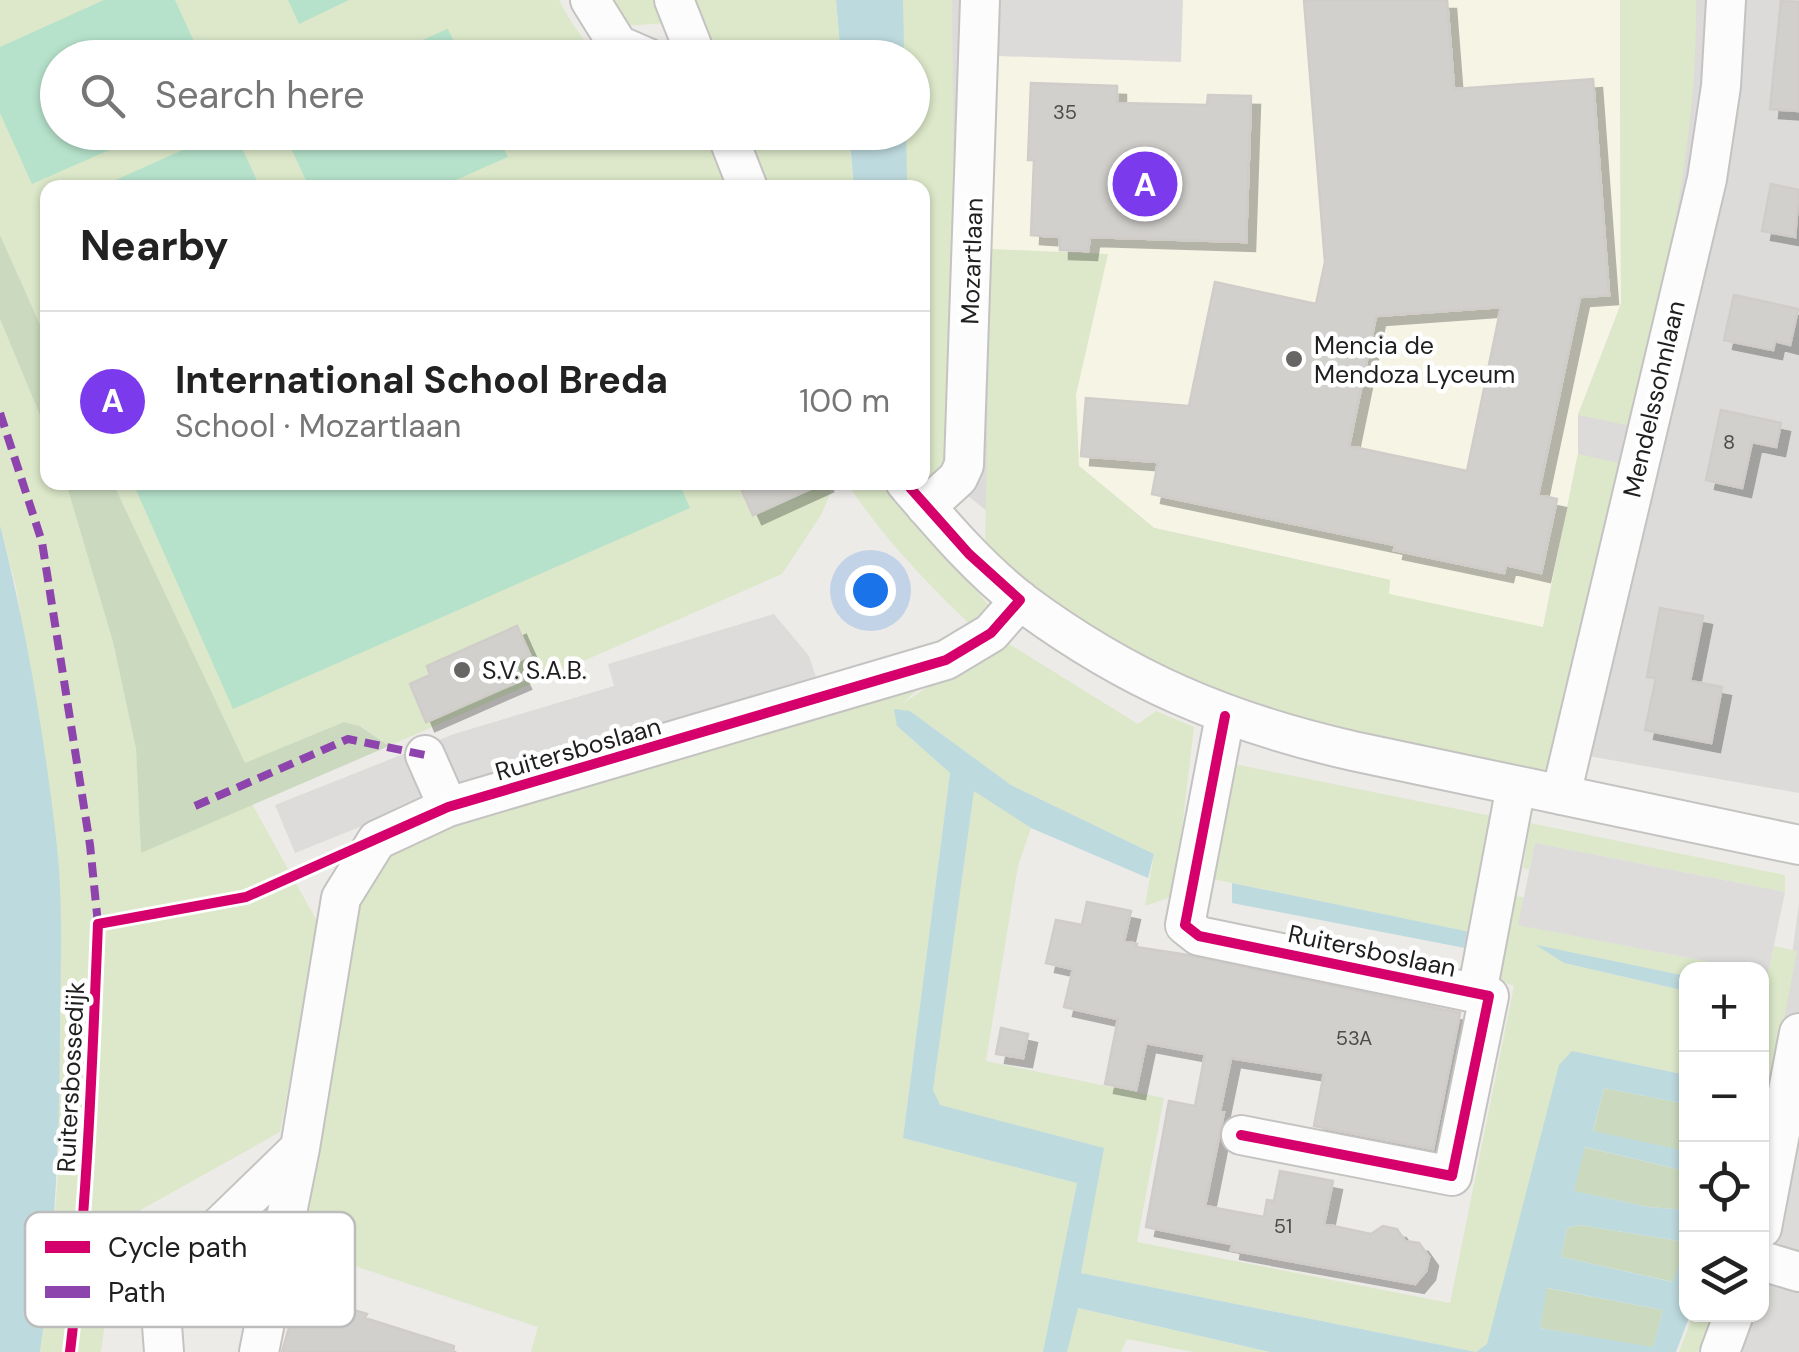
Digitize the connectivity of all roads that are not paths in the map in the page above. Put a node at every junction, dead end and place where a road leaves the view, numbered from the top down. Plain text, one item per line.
1 (590, 0) edge
2 (674, 0) edge
3 (980, 0) edge
4 (1726, 0) edge
5 (615, 40) edge
6 (681, 40) edge
7 (733, 150) edge
8 (745, 180) edge
9 (930, 489) edge
10 (916, 495) edge
11 (1020, 600) junction
12 (1224, 716) junction
13 (426, 755) dead end
14 (1516, 786) junction
15 (1561, 795) junction
16 (448, 807) junction
17 (1799, 845) edge
18 (1477, 993) junction
19 (1799, 1033) edge
20 (1241, 1135) dead end
21 (300, 1148) junction
22 (1769, 1191) edge
23 (234, 1212) edge
24 (287, 1212) edge
25 (1769, 1263) edge
26 (1799, 1272) edge
27 (1731, 1322) edge
28 (162, 1327) edge
29 (264, 1327) edge
30 (164, 1352) edge
31 (259, 1352) edge
32 (1720, 1352) edge

1 - 5 street
2 - 6 street
3 - 9 street, Mozartlaan
4 - 15 street, Mendelssohnlaan
7 - 8 street
10 - 11 street
11 - 12 street
11 - 16 street, Ruitersboslaan
12 - 14 street
12 - 18 street, Ruitersboslaan
13 - 16 street
14 - 15 street
14 - 18 street, Ruitersboslaan
15 - 17 street
16 - 21 street, Ruitersboslaan
18 - 20 street, Ruitersboslaan
19 - 22 street
21 - 23 street
21 - 24 street, Ruitersboslaan
25 - 26 street
27 - 32 street
28 - 30 street
29 - 31 street, Ruitersboslaan

